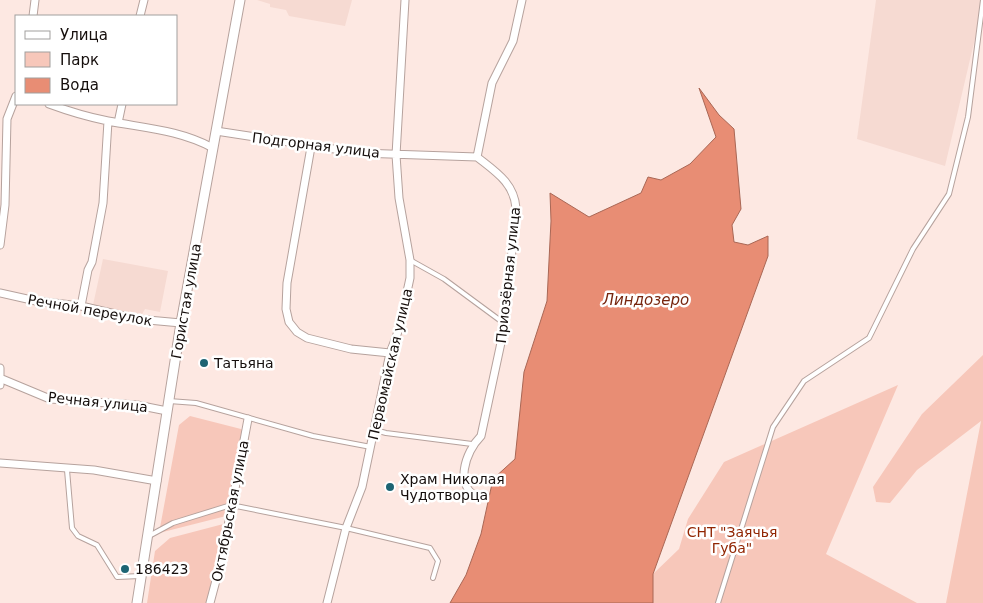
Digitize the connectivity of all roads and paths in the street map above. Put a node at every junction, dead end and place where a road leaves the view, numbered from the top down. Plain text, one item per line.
1 (35, 0) edge
2 (144, 0) edge
3 (240, 0) edge
4 (406, 0) edge
5 (522, 0) edge
6 (983, 0) edge
7 (33, 15) edge
8 (140, 15) edge
9 (15, 99) edge
10 (52, 105) edge
11 (122, 105) edge
12 (108, 121) junction
13 (118, 123) junction
14 (216, 131) junction
15 (310, 147) junction
16 (213, 148) junction
17 (396, 155) junction
18 (477, 157) junction
19 (0, 245) edge
20 (410, 260) junction
21 (0, 293) edge
22 (81, 306) junction
23 (181, 323) junction
24 (505, 324) junction
25 (390, 353) junction
26 (0, 368) edge
27 (1, 382) edge
28 (169, 401) junction
29 (167, 411) junction
30 (248, 419) junction
31 (375, 430) junction
32 (472, 444) junction
33 (371, 447) junction
34 (0, 463) edge
35 (67, 470) junction
36 (157, 481) junction
37 (480, 498) dead end
38 (231, 505) junction
39 (346, 528) junction
40 (149, 536) junction
41 (142, 576) junction
42 (433, 578) dead end
43 (137, 603) edge
44 (210, 603) edge
45 (327, 603) edge
46 (718, 603) edge

1 - 7 street
2 - 8 street
3 - 14 street, Гористая улица
4 - 17 street, Первомайская улица
5 - 18 street
6 - 46 lane
9 - 19 street
10 - 12 street
11 - 13 street
12 - 13 street
12 - 22 street
13 - 16 street
14 - 15 street, Подгорная улица
14 - 16 street, Гористая улица
15 - 17 street, Подгорная улица
15 - 25 street
16 - 23 street, Гористая улица
17 - 18 street, Подгорная улица
17 - 20 street, Первомайская улица
18 - 24 street, Приозёрная улица
20 - 24 lane
20 - 25 street, Первомайская улица
21 - 22 street, Речной переулок
22 - 23 street, Речной переулок
23 - 28 street, Гористая улица
24 - 32 street, Приозёрная улица
25 - 31 street, Первомайская улица
26 - 27 street, Речная улица
27 - 29 street, Речная улица
28 - 29 street, Гористая улица
28 - 30 lane
29 - 36 street, Гористая улица
30 - 33 lane
30 - 38 street, Октябрьская улица
31 - 32 lane
31 - 33 street, Первомайская улица
32 - 37 street, Приозёрная улица
33 - 39 street, Первомайская улица
34 - 35 street
35 - 36 street
35 - 41 lane
36 - 40 street, Гористая улица
38 - 39 lane
38 - 40 lane
38 - 44 street, Октябрьская улица
39 - 42 lane
39 - 45 street, Первомайская улица
40 - 41 street, Гористая улица
41 - 43 street, Гористая улица

